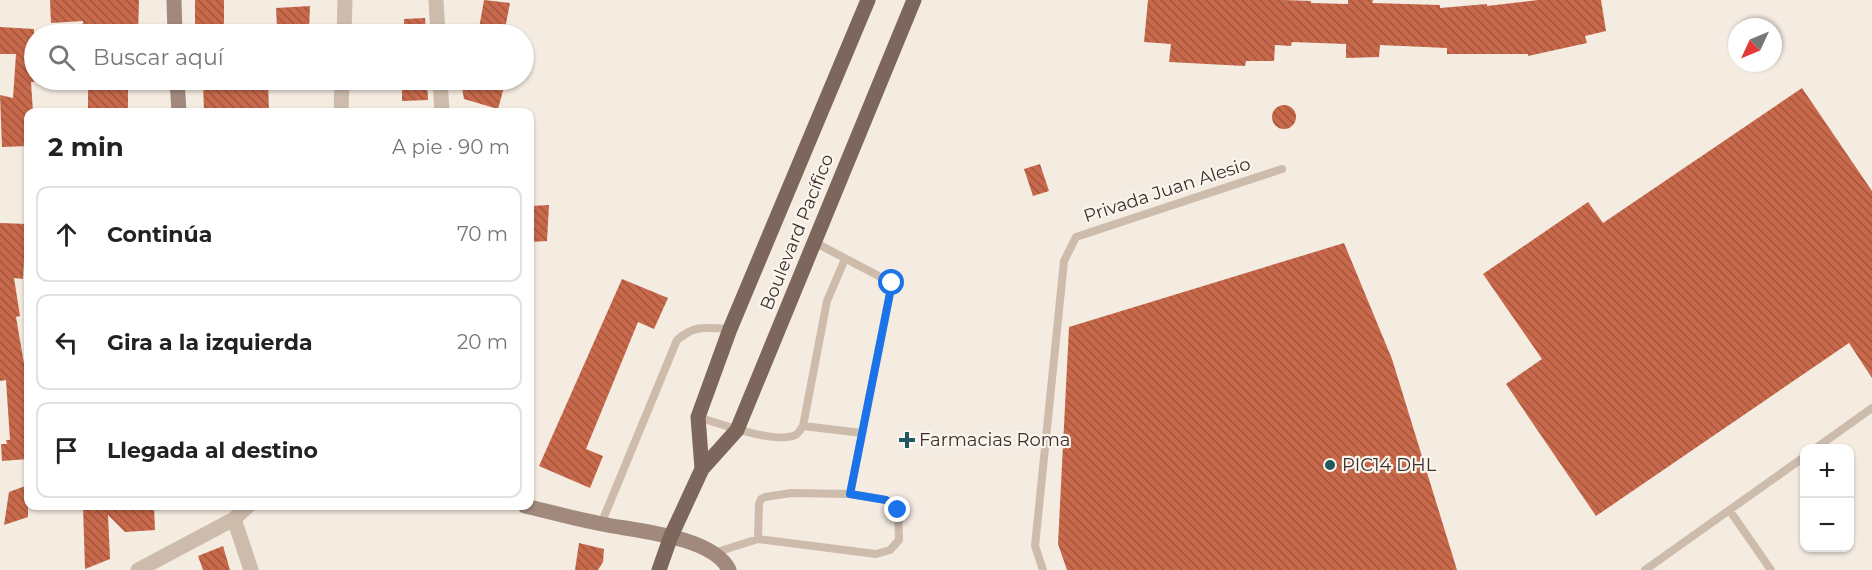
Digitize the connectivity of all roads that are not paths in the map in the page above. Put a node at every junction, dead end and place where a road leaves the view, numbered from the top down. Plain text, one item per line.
1 (174, 0) edge
2 (345, 0) edge
3 (436, 0) edge
4 (868, 0) edge
5 (914, 0) edge
6 (175, 24) edge
7 (344, 24) edge
8 (437, 24) edge
9 (177, 90) edge
10 (342, 90) edge
11 (441, 90) edge
12 (178, 108) edge
13 (341, 108) edge
14 (442, 108) edge
15 (1282, 169) dead end
16 (814, 242) junction
17 (845, 259) junction
18 (729, 329) junction
19 (1872, 408) edge
20 (698, 417) junction
21 (803, 426) junction
22 (737, 430) junction
23 (862, 433) junction
24 (1822, 444) edge
25 (1800, 460) edge
26 (702, 469) junction
27 (850, 494) junction
28 (534, 508) edge
29 (244, 510) edge
30 (1730, 511) junction
31 (234, 519) junction
32 (601, 524) junction
33 (671, 536) junction
34 (758, 539) junction
35 (714, 553) junction
36 (138, 570) edge
37 (252, 570) edge
38 (659, 570) edge
39 (729, 570) edge
40 (1043, 570) edge
41 (1645, 570) edge
42 (1771, 570) edge

1 - 6 street
2 - 7 street
3 - 8 street
4 - 18 main road, Boulevard Pacífico
5 - 16 main road, Boulevard Pacífico
9 - 12 street
10 - 13 street
11 - 14 street
15 - 40 lane, Privada Juan Alesio
16 - 17 lane
16 - 22 main road, Boulevard Pacífico
17 - 21 lane
17 - 23 lane
18 - 20 main road, Boulevard Pacífico
18 - 32 lane
19 - 24 lane
20 - 22 lane
20 - 26 main road, Boulevard Pacífico
21 - 22 lane
21 - 23 lane
22 - 26 main road, Boulevard Pacífico
23 - 27 lane
25 - 30 lane
26 - 33 main road, Boulevard Pacífico
27 - 34 lane
27 - 34 lane
28 - 32 street
29 - 31 street
30 - 41 lane
30 - 42 lane
31 - 36 street
31 - 37 street
32 - 33 street
33 - 35 street
33 - 38 main road, Boulevard Pacífico
34 - 35 lane
35 - 39 street

